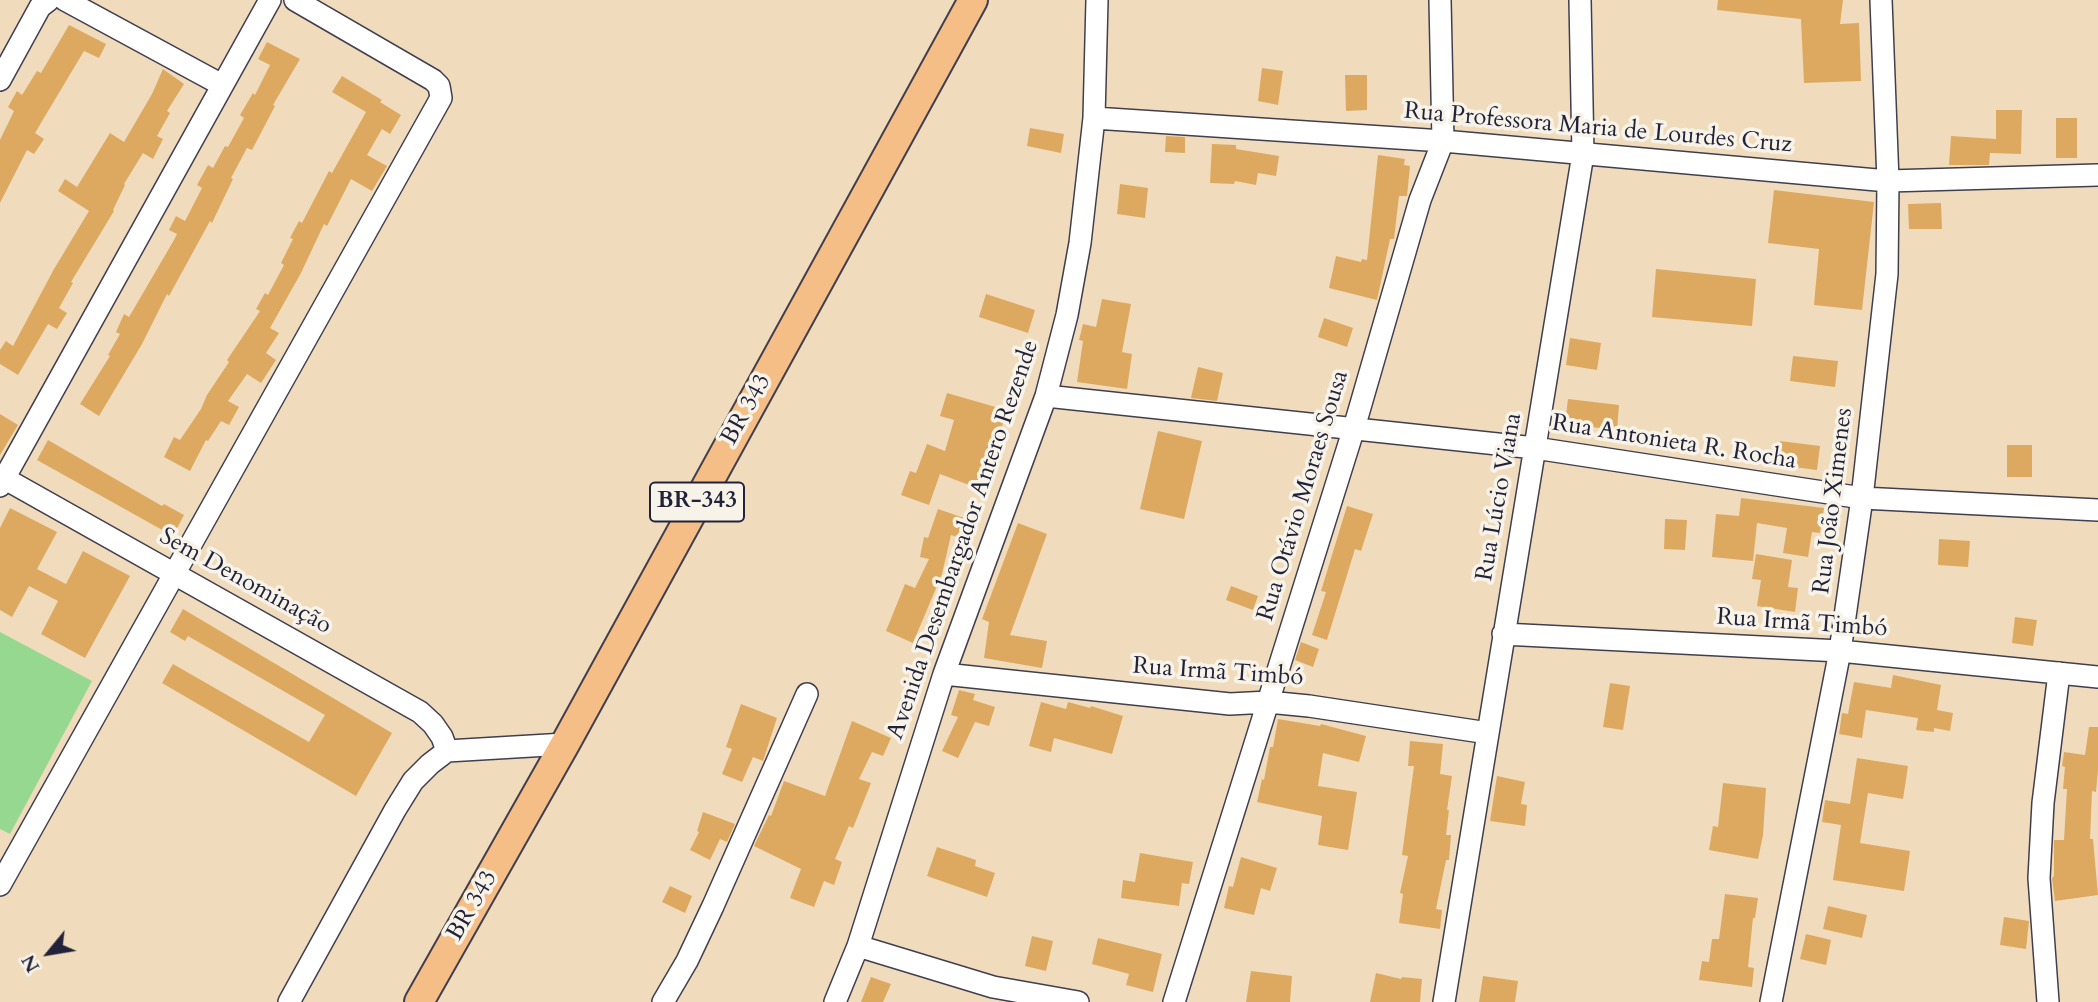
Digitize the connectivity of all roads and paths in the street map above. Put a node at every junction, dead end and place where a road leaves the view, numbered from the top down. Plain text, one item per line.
1 (49, 0) edge
2 (65, 0) edge
3 (270, 0) edge
4 (295, 0) edge
5 (973, 0) edge
6 (1097, 0) edge
7 (1440, 0) edge
8 (1580, 0) edge
9 (1881, 0) edge
10 (0, 80) edge
11 (222, 85) junction
12 (1094, 118) junction
13 (1443, 141) junction
14 (1583, 154) junction
15 (2098, 176) edge
16 (1888, 181) junction
17 (1046, 396) junction
18 (1354, 428) junction
19 (1535, 448) junction
20 (1, 481) edge
21 (1863, 498) junction
22 (2098, 510) edge
23 (175, 573) junction
24 (1503, 634) junction
25 (1840, 651) junction
26 (2059, 673) junction
27 (944, 674) junction
28 (2098, 677) edge
29 (807, 694) dead end
30 (1268, 702) junction
31 (1488, 733) junction
32 (565, 744) junction
33 (447, 751) junction
34 (0, 885) edge
35 (858, 946) junction
36 (289, 1002) edge
37 (419, 1002) edge
38 (663, 1002) edge
39 (835, 1002) edge
40 (1078, 1002) edge
41 (1174, 1002) edge
42 (1444, 1002) edge
43 (1771, 1002) edge
44 (2048, 1002) edge

1 - 10 street
2 - 11 street
3 - 11 street
4 - 23 street
5 - 32 main road, BR 343 / BR-343
6 - 12 street, Avenida Desembargador Antero Rezende
7 - 13 street, Rua Otávio Moraes Sousa
8 - 14 street, Rua Lúcio Viana
9 - 16 street, Rua João Ximenes
11 - 20 street
12 - 13 street, Rua Professora Maria de Lourdes Cruz
12 - 17 street, Avenida Desembargador Antero Rezende
13 - 14 street, Rua Professora Maria de Lourdes Cruz
13 - 18 street, Rua Otávio Moraes Sousa
14 - 16 street, Rua Professora Maria de Lourdes Cruz
14 - 19 street, Rua Lúcio Viana
15 - 16 street, Rua Professora Maria de Lourdes Cruz
16 - 21 street, Rua João Ximenes
17 - 18 street, Rua Antonieta R. Rocha
17 - 27 street, Avenida Desembargador Antero Rezende
18 - 19 street, Rua Antonieta R. Rocha
18 - 30 street, Rua Otávio Moraes Sousa
19 - 21 street, Rua Antonieta R. Rocha
19 - 24 street, Rua Lúcio Viana
20 - 23 street, Sem Denominação
21 - 22 street, Rua Antonieta R. Rocha
21 - 25 street, Rua João Ximenes
23 - 33 street, Sem Denominação
23 - 34 street
24 - 25 street, Rua Irmã Timbó
24 - 31 street, Rua Lúcio Viana
25 - 26 street, Rua Irmã Timbó
25 - 43 street, Rua João Ximenes
26 - 28 street, Rua Irmã Timbó
26 - 44 street
27 - 30 street, Rua Irmã Timbó
27 - 35 street, Avenida Desembargador Antero Rezende
29 - 38 street
30 - 31 street, Rua Irmã Timbó
30 - 41 street, Rua Otávio Moraes Sousa
31 - 42 street, Rua Lúcio Viana
32 - 33 street
32 - 37 main road, BR 343 / BR-343
33 - 36 street
35 - 39 street, Avenida Desembargador Antero Rezende
35 - 40 street

